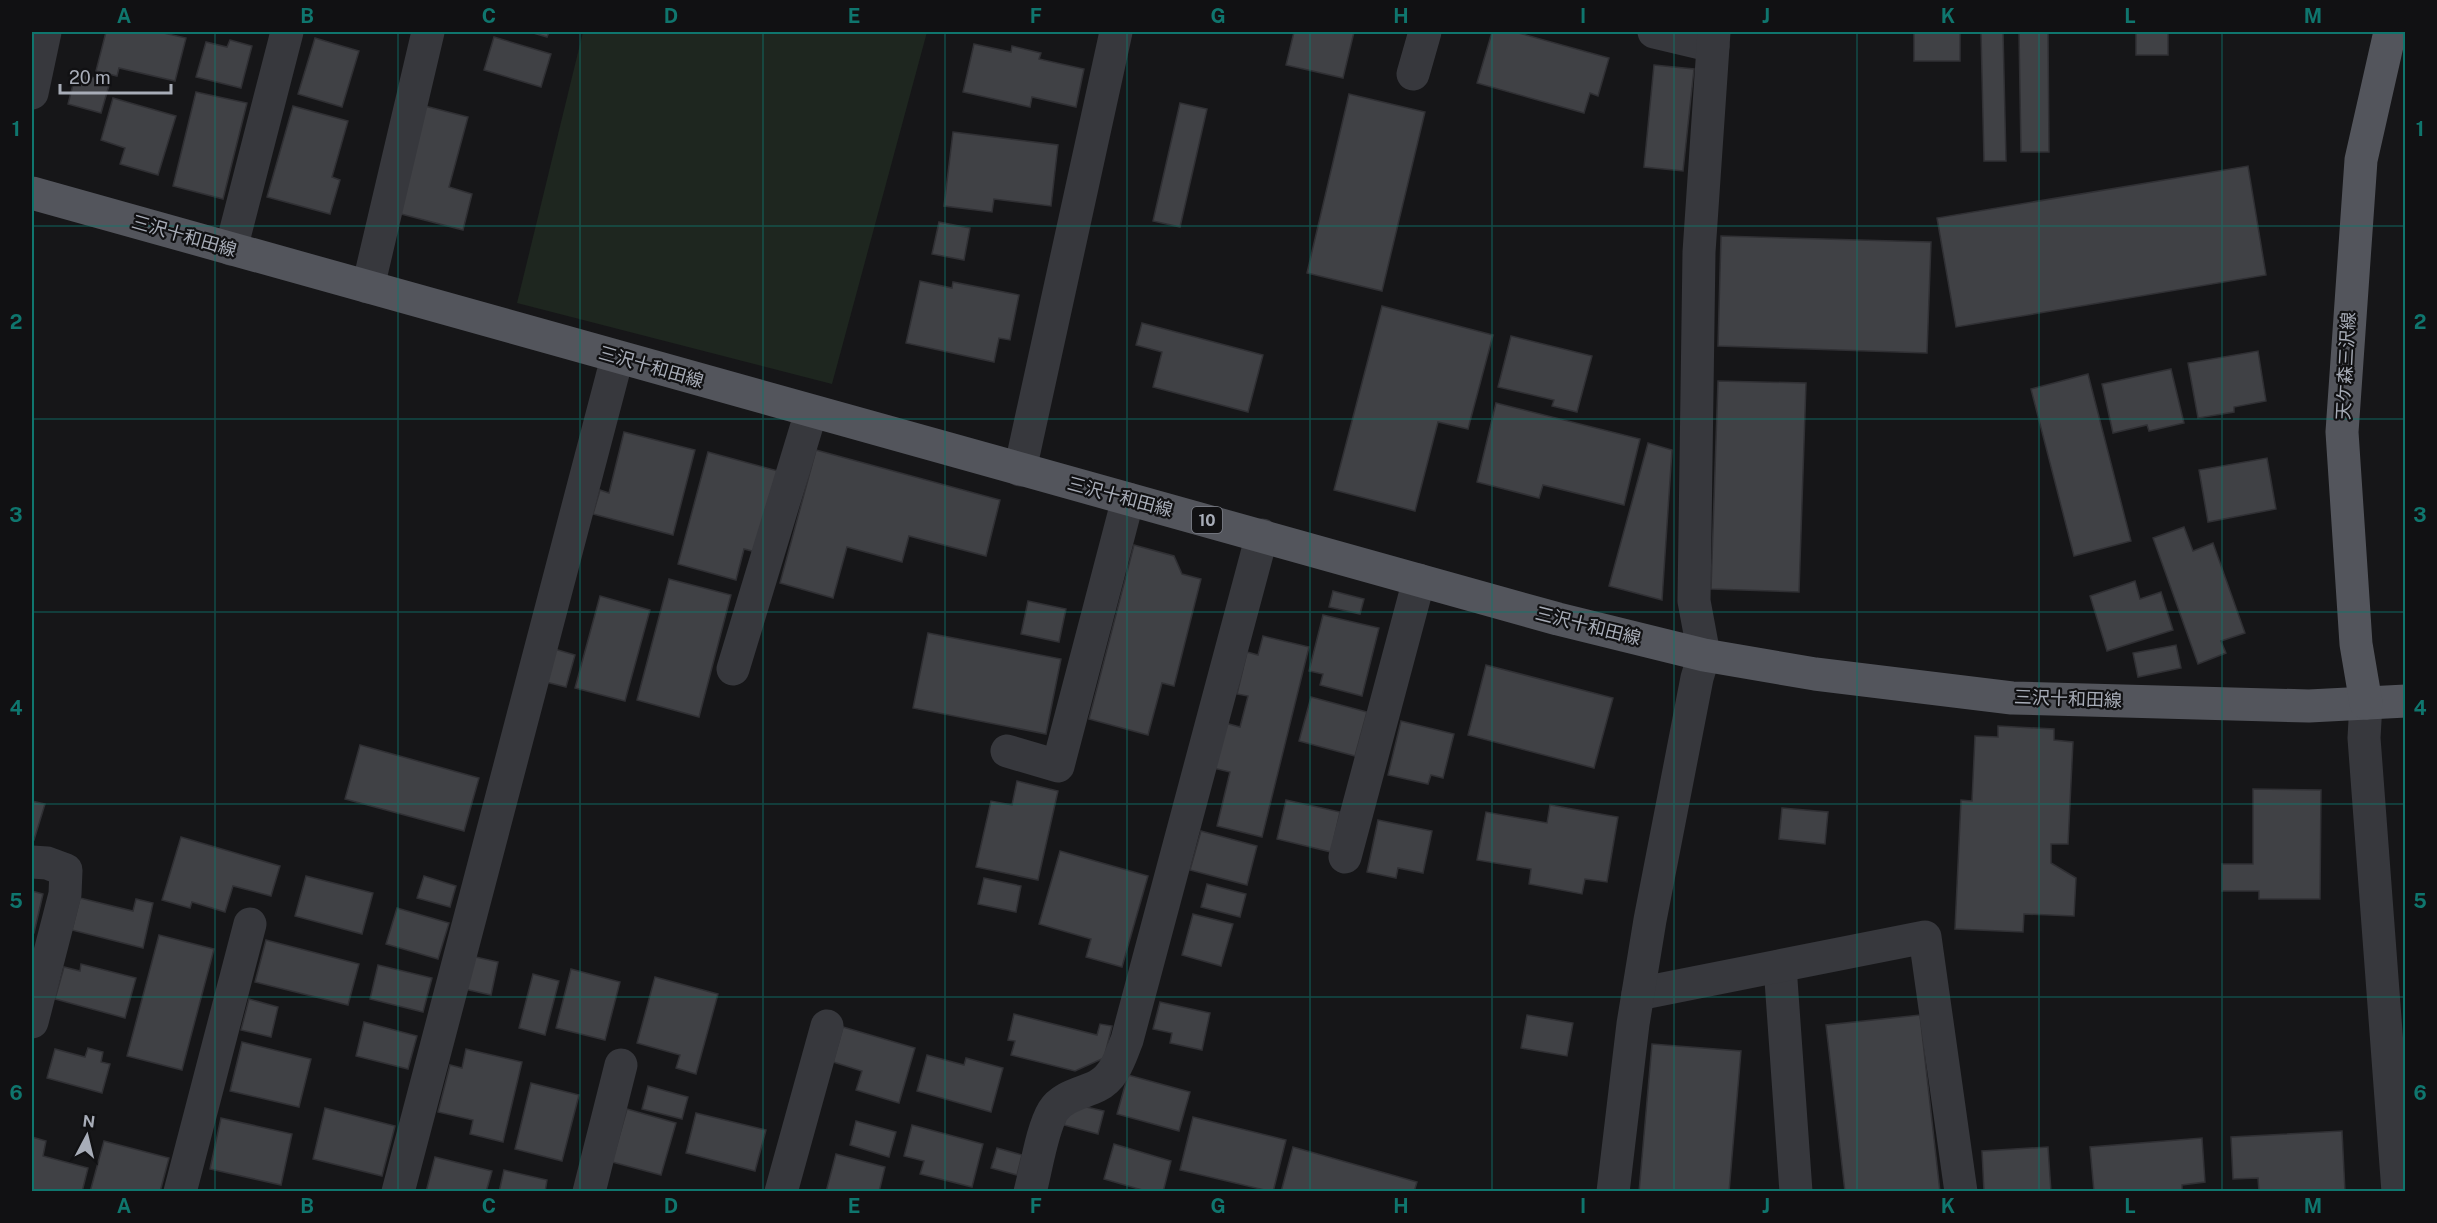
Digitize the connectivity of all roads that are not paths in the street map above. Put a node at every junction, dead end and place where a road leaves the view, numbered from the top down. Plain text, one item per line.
1 (45, 32) edge
2 (287, 32) edge
3 (428, 32) edge
4 (1116, 32) edge
5 (1425, 32) edge
6 (1654, 32) edge
7 (2390, 32) edge
8 (1713, 39) edge
9 (1413, 74) dead end
10 (32, 93) edge
11 (32, 193) edge
12 (231, 249) junction
13 (368, 287) junction
14 (617, 358) junction
15 (811, 412) junction
16 (1020, 470) junction
17 (1128, 499) junction
18 (1262, 535) junction
19 (1419, 580) junction
20 (1704, 655) junction
21 (733, 669) dead end
22 (2406, 701) edge
23 (2366, 703) junction
24 (1008, 752) dead end
25 (1345, 857) dead end
26 (32, 862) edge
27 (250, 924) dead end
28 (1780, 966) junction
29 (1638, 994) junction
30 (32, 1022) edge
31 (827, 1026) dead end
32 (621, 1065) dead end
33 (180, 1191) edge
34 (398, 1191) edge
35 (589, 1191) edge
36 (781, 1191) edge
37 (1030, 1191) edge
38 (1613, 1191) edge
39 (1796, 1191) edge
40 (1961, 1191) edge
41 (2398, 1191) edge

1 - 10 street
2 - 12 street
3 - 13 street
4 - 16 street
5 - 9 street
6 - 8 street
7 - 23 main road, 天ケ森三沢線
8 - 20 street
11 - 12 main road, 三沢十和田線 / 10
12 - 13 main road, 三沢十和田線 / 10
13 - 14 main road, 三沢十和田線 / 10
14 - 15 main road, 三沢十和田線 / 10
14 - 34 street
15 - 16 main road, 三沢十和田線 / 10
15 - 21 street
16 - 17 main road, 三沢十和田線 / 10
17 - 18 main road, 三沢十和田線 / 10
17 - 24 street
18 - 19 main road, 三沢十和田線 / 10
18 - 37 street
19 - 20 main road, 三沢十和田線 / 10
19 - 25 street
20 - 23 main road, 三沢十和田線 / 10
20 - 29 street
22 - 23 main road, 三沢十和田線 / 10
23 - 41 street
26 - 30 street
27 - 33 street
28 - 29 street
28 - 39 street
28 - 40 street
29 - 38 street
31 - 36 street
32 - 35 street

